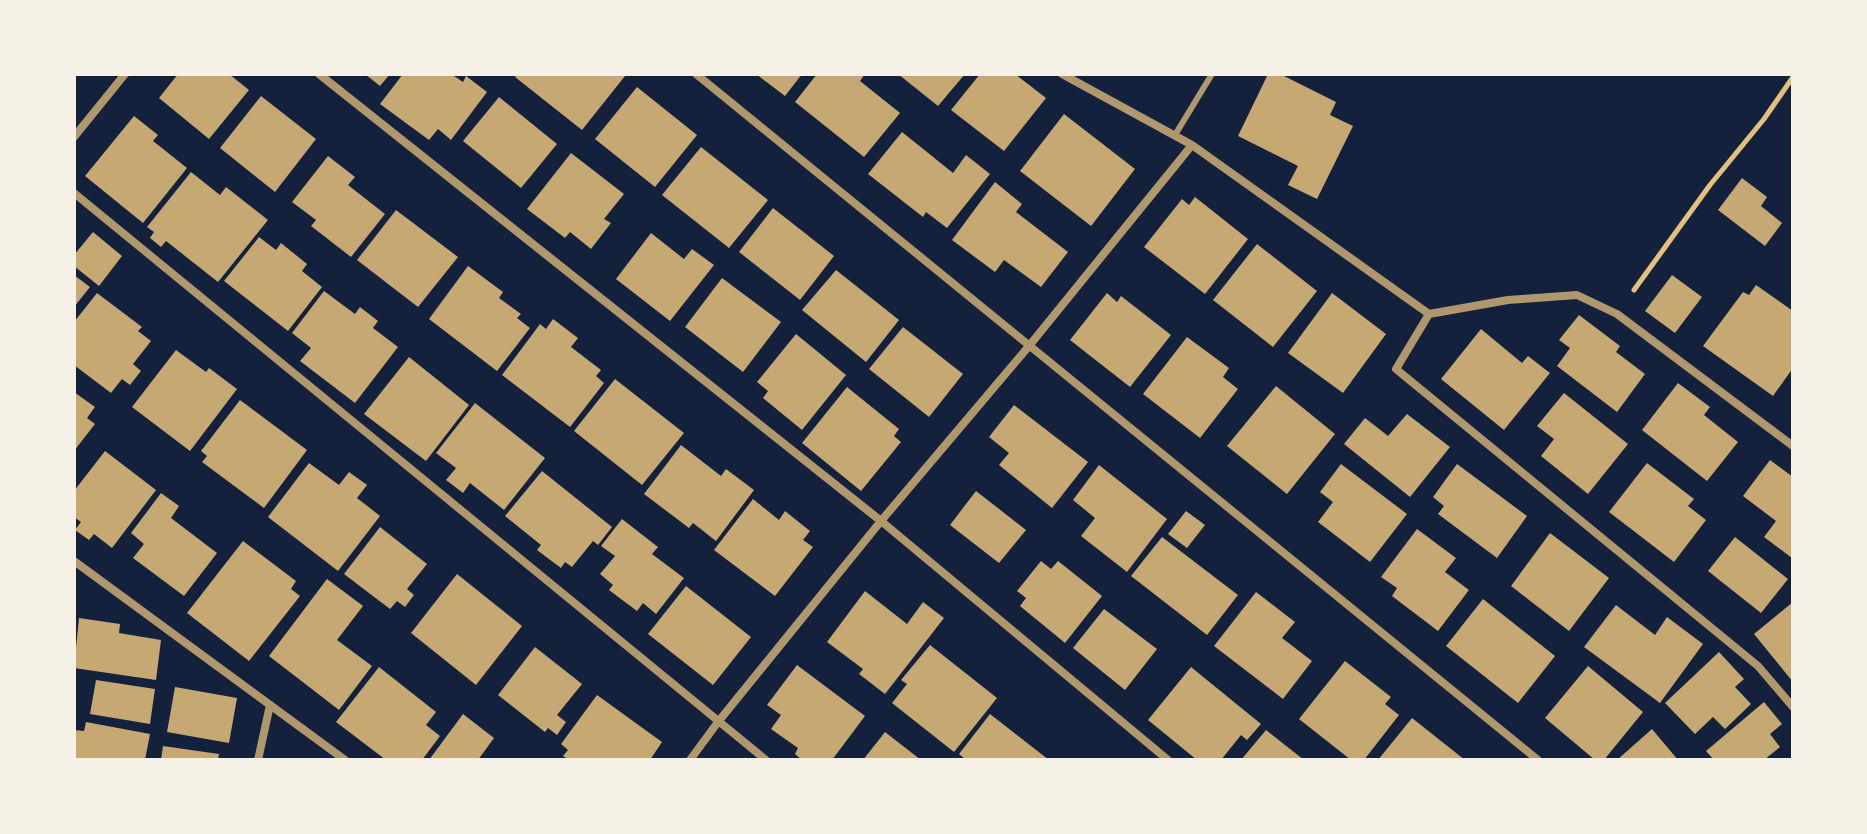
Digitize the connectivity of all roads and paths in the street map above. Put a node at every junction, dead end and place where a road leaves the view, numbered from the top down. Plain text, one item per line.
1 (125, 74) edge
2 (319, 74) edge
3 (696, 74) edge
4 (1062, 74) edge
5 (1212, 74) edge
6 (1793, 77) edge
7 (1175, 135) junction
8 (74, 137) edge
9 (1192, 145) junction
10 (74, 193) edge
11 (1429, 314) junction
12 (1617, 314) junction
13 (1029, 346) junction
14 (1793, 446) edge
15 (881, 521) junction
16 (74, 561) edge
17 (270, 705) junction
18 (1793, 707) edge
19 (718, 722) junction
20 (258, 760) edge
21 (345, 760) edge
22 (690, 760) edge
23 (766, 760) edge
24 (1168, 760) edge
25 (1538, 760) edge

1 - 8 street
2 - 15 street
3 - 13 street
4 - 7 street
5 - 7 lane
6 - 12 path
7 - 9 street
9 - 11 street
9 - 13 street
10 - 19 street
11 - 12 street
11 - 18 street
12 - 14 street
13 - 15 street
13 - 25 street
15 - 19 street
15 - 24 street
16 - 17 street
17 - 20 street
17 - 21 street
19 - 22 street
19 - 23 street

